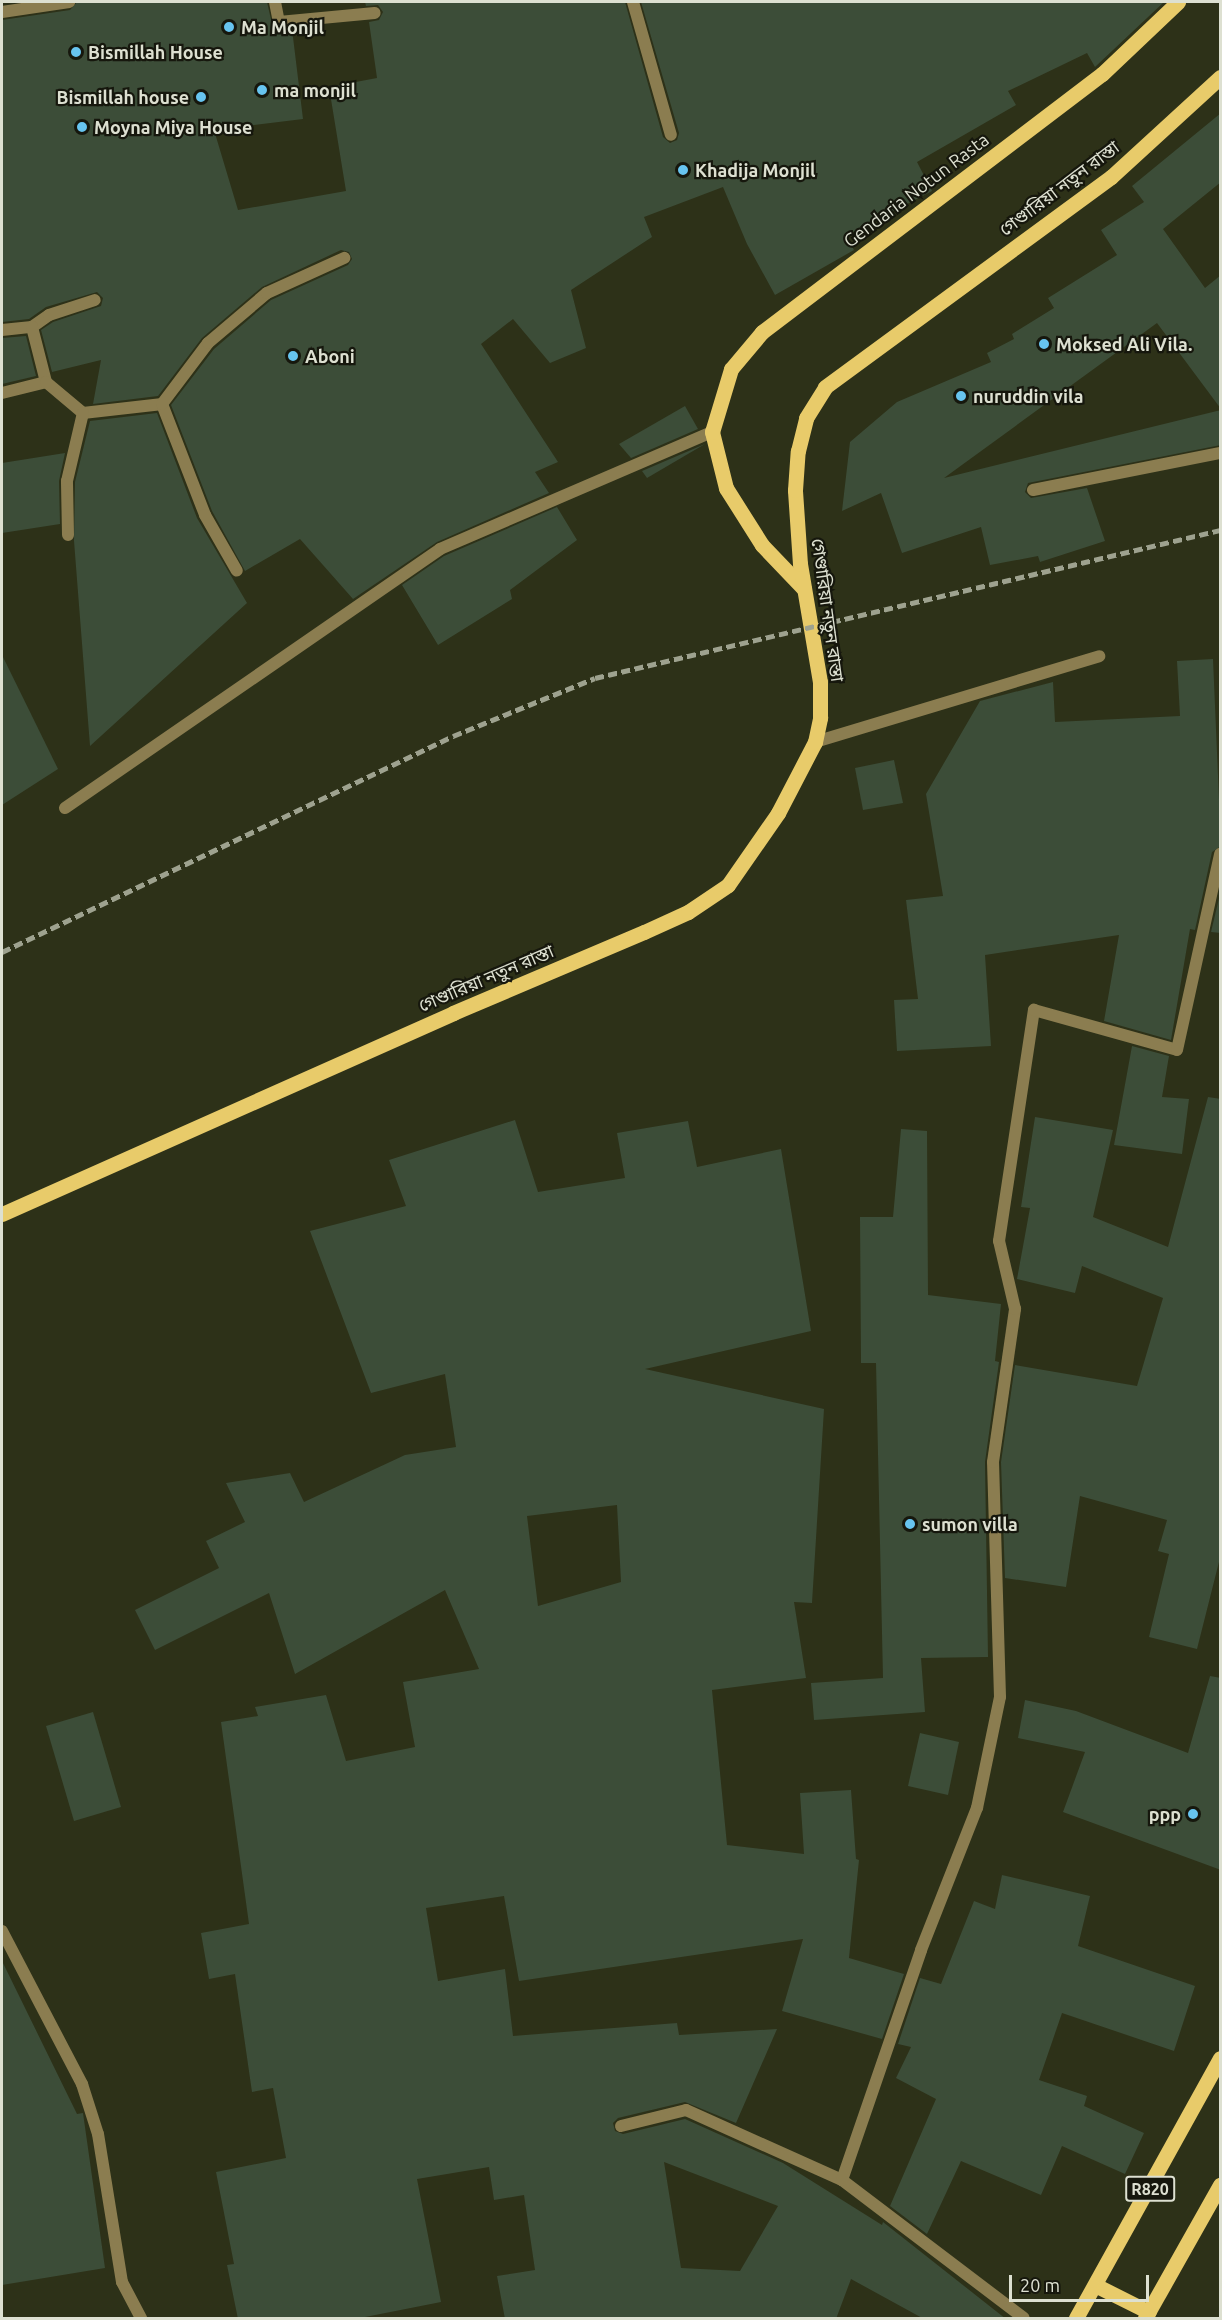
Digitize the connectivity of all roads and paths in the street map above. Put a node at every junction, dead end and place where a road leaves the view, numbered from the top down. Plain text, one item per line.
1 (69, 2) edge
2 (275, 2) edge
3 (633, 2) edge
4 (1178, 2) edge
5 (2, 12) edge
6 (375, 13) dead end
7 (1221, 76) edge
8 (671, 135) dead end
9 (344, 258) dead end
10 (95, 300) dead end
11 (32, 327) junction
12 (2, 330) edge
13 (46, 382) junction
14 (2, 393) edge
15 (162, 404) junction
16 (83, 413) junction
17 (712, 432) junction
18 (1221, 453) edge
19 (1033, 490) dead end
20 (68, 535) dead end
21 (237, 571) dead end
22 (804, 589) junction
23 (1099, 656) dead end
24 (815, 742) junction
25 (65, 808) dead end
26 (1221, 854) edge
27 (2, 1214) edge
28 (2, 1931) edge
29 (1221, 2058) edge
30 (621, 2126) dead end
31 (842, 2180) junction
32 (1221, 2186) edge
33 (1095, 2285) junction
34 (1147, 2315) edge
35 (141, 2319) edge
36 (1024, 2319) edge
37 (1076, 2319) edge

1 - 5 street
2 - 6 street
3 - 8 street
4 - 17 main road, Gendaria Notun Rasta
7 - 22 main road, গেণ্ডারিয়া নতুন রাস্তা
9 - 15 street
10 - 11 street
11 - 12 street
11 - 13 street
13 - 14 street
13 - 16 street
15 - 16 street
15 - 21 street
16 - 20 street
17 - 22 main road
17 - 25 street
18 - 19 street
22 - 24 main road, গেণ্ডারিয়া নতুন রাস্তা
23 - 24 street
24 - 27 main road, গেণ্ডারিয়া নতুন রাস্তা
26 - 31 street
28 - 35 street
29 - 33 main road, R820
30 - 31 street
31 - 36 street
32 - 34 main road
33 - 34 main road
33 - 37 main road, R820

